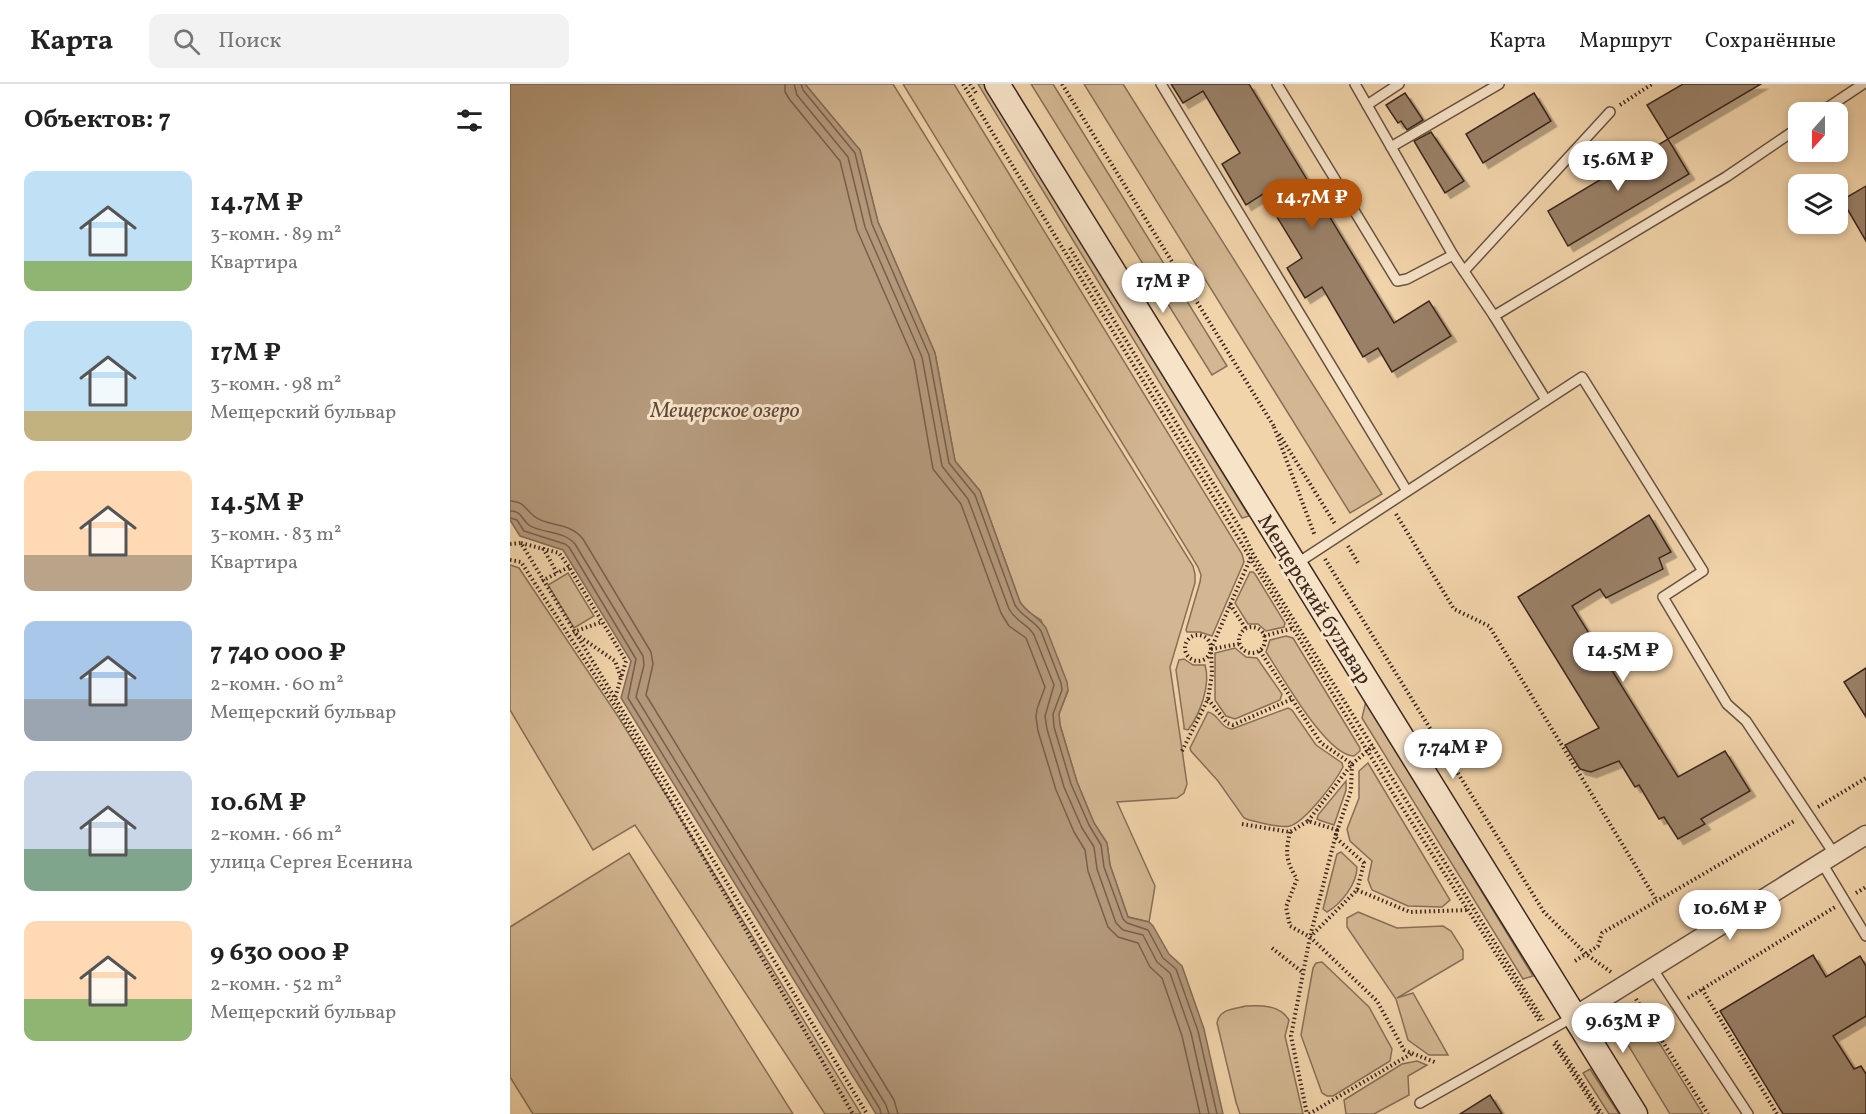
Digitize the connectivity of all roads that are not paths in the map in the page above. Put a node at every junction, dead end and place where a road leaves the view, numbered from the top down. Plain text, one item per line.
1 (1161, 84) edge
2 (1276, 84) edge
3 (1355, 84) edge
4 (1399, 84) edge
5 (1499, 84) edge
6 (1863, 84) edge
7 (987, 89) edge
8 (1836, 102) edge
9 (1367, 105) junction
10 (1610, 111) road end
11 (1788, 135) edge
12 (1391, 147) junction
13 (1453, 255) junction
14 (1464, 271) junction
15 (1494, 316) junction
16 (1546, 400) junction
17 (1407, 491) junction
18 (1294, 565) junction
19 (1866, 836) edge
20 (1828, 859) junction
21 (1866, 936) edge
22 (1652, 968) junction
23 (1575, 1016) junction
24 (1420, 1104) dead end
25 (1635, 1114) edge
26 (1748, 1114) edge

1 - 17 lane
2 - 13 lane
3 - 9 lane
4 - 9 lane
5 - 12 lane
6 - 8 lane
7 - 18 main road, Мещерский бульвар
9 - 12 lane
10 - 14 lane
11 - 15 lane
12 - 13 lane
13 - 14 lane
14 - 15 lane
15 - 16 lane
16 - 17 lane
16 - 20 lane
17 - 18 lane
18 - 23 main road, Мещерский бульвар
19 - 20 street
20 - 21 lane
20 - 22 street
22 - 23 street
22 - 26 lane
23 - 24 lane
23 - 25 main road, Мещерский бульвар

